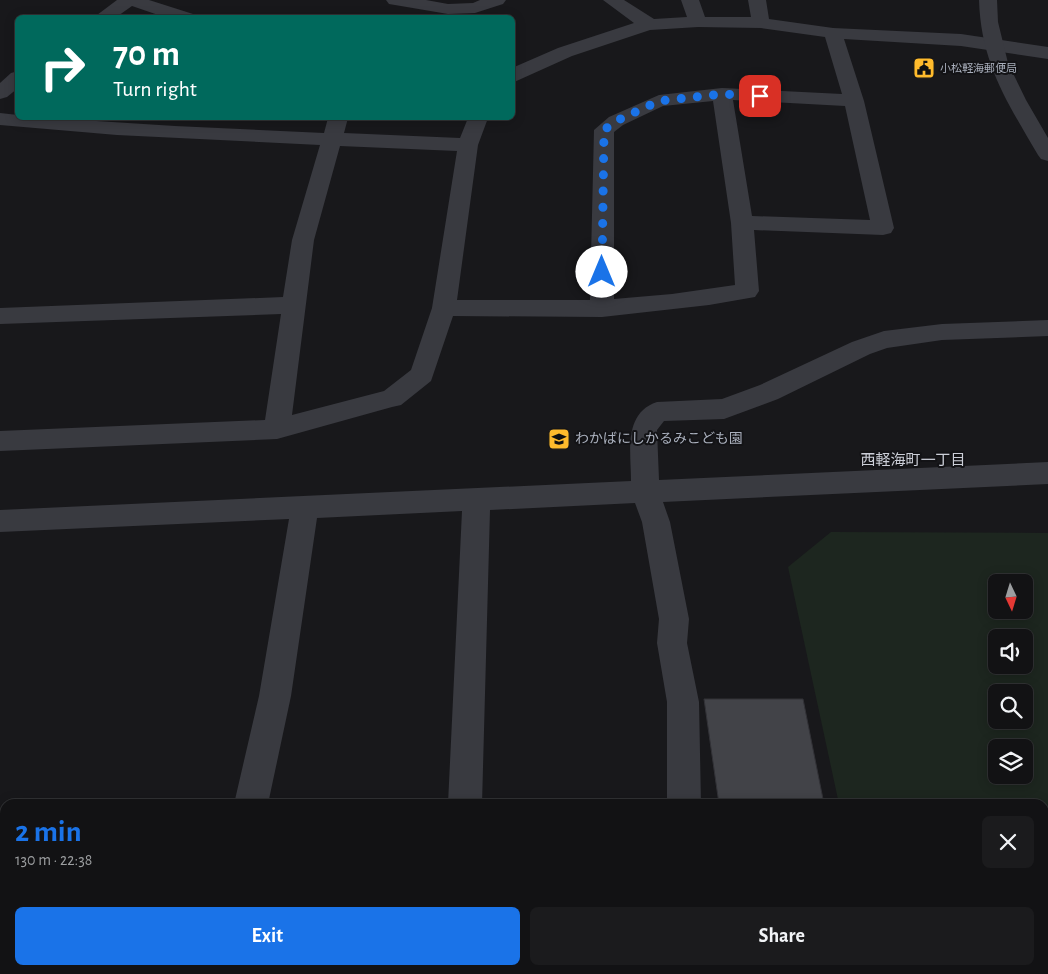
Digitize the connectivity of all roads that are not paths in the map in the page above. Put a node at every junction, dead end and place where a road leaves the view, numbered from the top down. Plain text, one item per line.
1 (130, 0) edge
2 (399, 0) edge
3 (496, 0) edge
4 (612, 0) edge
5 (690, 0) edge
6 (756, 0) edge
7 (988, 0) edge
8 (107, 15) edge
9 (178, 15) edge
10 (698, 22) junction
11 (761, 23) junction
12 (650, 25) junction
13 (833, 33) junction
14 (991, 44) junction
15 (1048, 53) edge
16 (515, 75) edge
17 (15, 80) edge
18 (0, 93) edge
19 (722, 94) junction
20 (854, 101) junction
21 (0, 119) edge
22 (477, 120) edge
23 (336, 128) edge
24 (468, 145) junction
25 (1048, 155) edge
26 (742, 223) junction
27 (294, 305) junction
28 (444, 308) junction
29 (602, 309) junction
30 (0, 316) edge
31 (1048, 328) edge
32 (277, 429) junction
33 (0, 441) edge
34 (1048, 473) edge
35 (645, 490) junction
36 (476, 498) junction
37 (305, 507) junction
38 (0, 520) edge
39 (252, 799) edge
40 (465, 799) edge
41 (684, 799) edge

1 - 8 street
1 - 9 street
2 - 3 street
4 - 12 street
5 - 10 street
6 - 11 street
7 - 14 street
10 - 11 street
10 - 12 street
11 - 13 street
12 - 16 street
13 - 14 street
13 - 20 street
14 - 15 street
14 - 25 street
17 - 18 street
19 - 20 street
19 - 26 street
19 - 29 street
20 - 26 street
21 - 23 street
22 - 24 street
23 - 24 street
23 - 27 street
24 - 28 street
26 - 29 street
27 - 30 street
27 - 32 street
28 - 29 street
28 - 32 street
31 - 35 street
32 - 33 street
34 - 35 street
35 - 36 street
35 - 41 street
36 - 37 street
36 - 40 street
37 - 38 street
37 - 39 street

